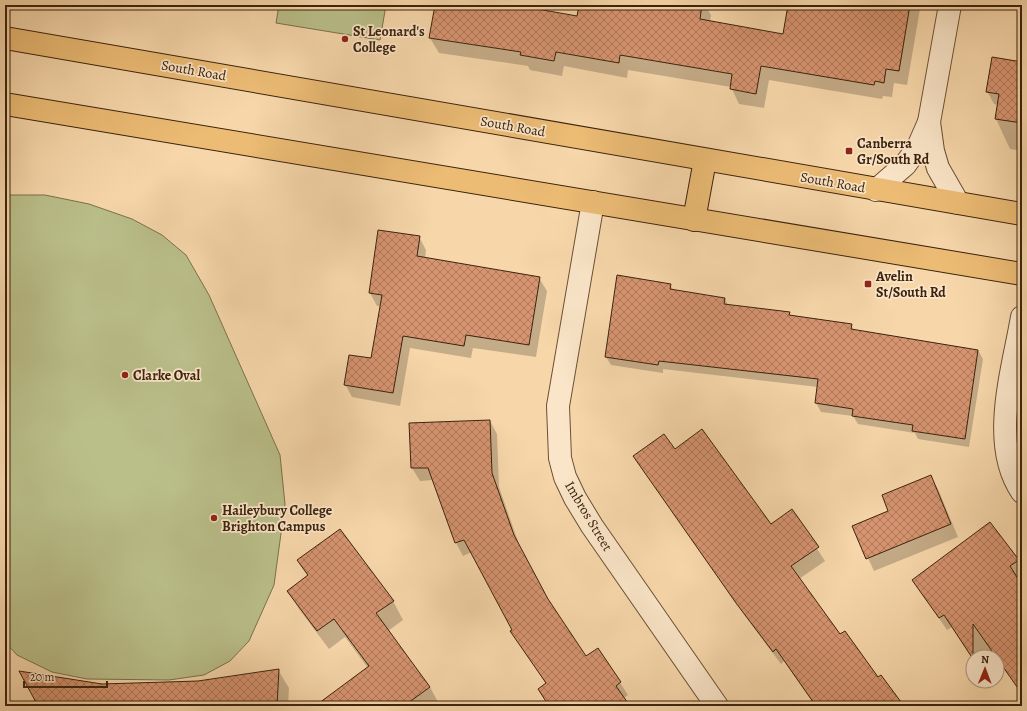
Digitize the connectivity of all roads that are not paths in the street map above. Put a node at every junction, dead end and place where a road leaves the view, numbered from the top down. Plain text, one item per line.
1 (950, 5) edge
2 (5, 38) edge
3 (5, 104) edge
4 (929, 122) junction
5 (705, 160) junction
6 (876, 190) junction
7 (593, 202) junction
8 (958, 203) junction
9 (1022, 214) edge
10 (694, 220) junction
11 (1022, 274) edge
12 (1022, 317) edge
13 (1022, 492) edge
14 (717, 706) edge

1 - 4 street
2 - 5 main road, South Road
3 - 7 main road
4 - 6 street
4 - 8 street
5 - 6 main road, South Road
5 - 10 main road
6 - 8 main road, South Road
7 - 10 main road
7 - 14 street, Imbros Street
8 - 9 main road, South Road
10 - 11 main road
12 - 13 street

